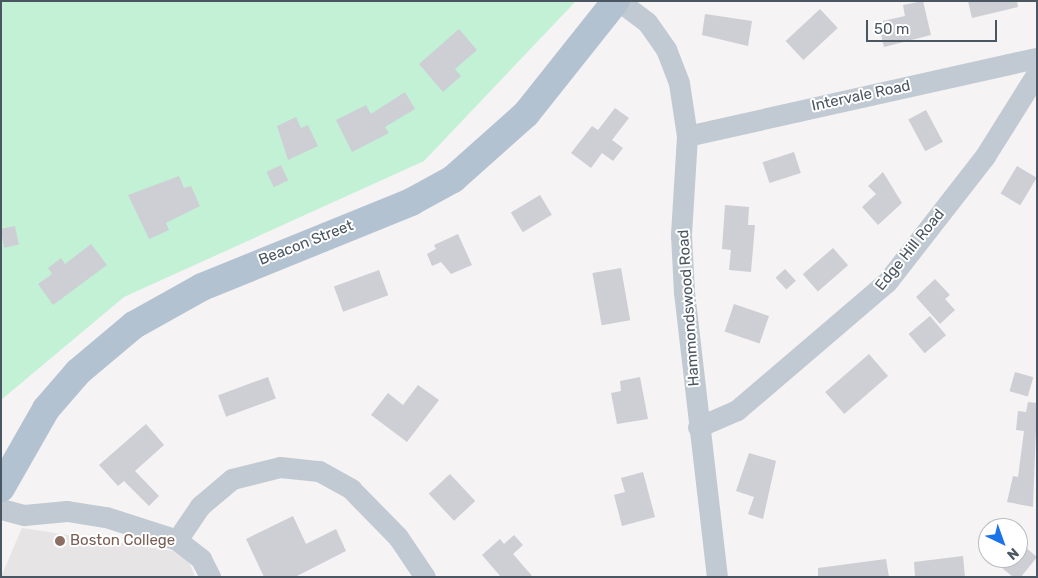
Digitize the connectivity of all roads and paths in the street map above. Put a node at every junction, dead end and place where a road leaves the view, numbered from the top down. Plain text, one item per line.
1 (617, 1) edge
2 (1037, 58) edge
3 (1037, 73) edge
4 (687, 136) junction
5 (698, 427) junction
6 (1, 488) edge
7 (1, 509) edge
8 (177, 540) junction
9 (419, 575) edge
10 (210, 577) edge
11 (717, 577) edge

1 - 4 street, Hammondswood Road
1 - 6 main road, Beacon Street
2 - 4 street, Intervale Road
3 - 5 street, Edge Hill Road
4 - 5 street, Hammondswood Road
5 - 11 street, Hammondswood Road
7 - 8 street
8 - 9 street
8 - 10 street

